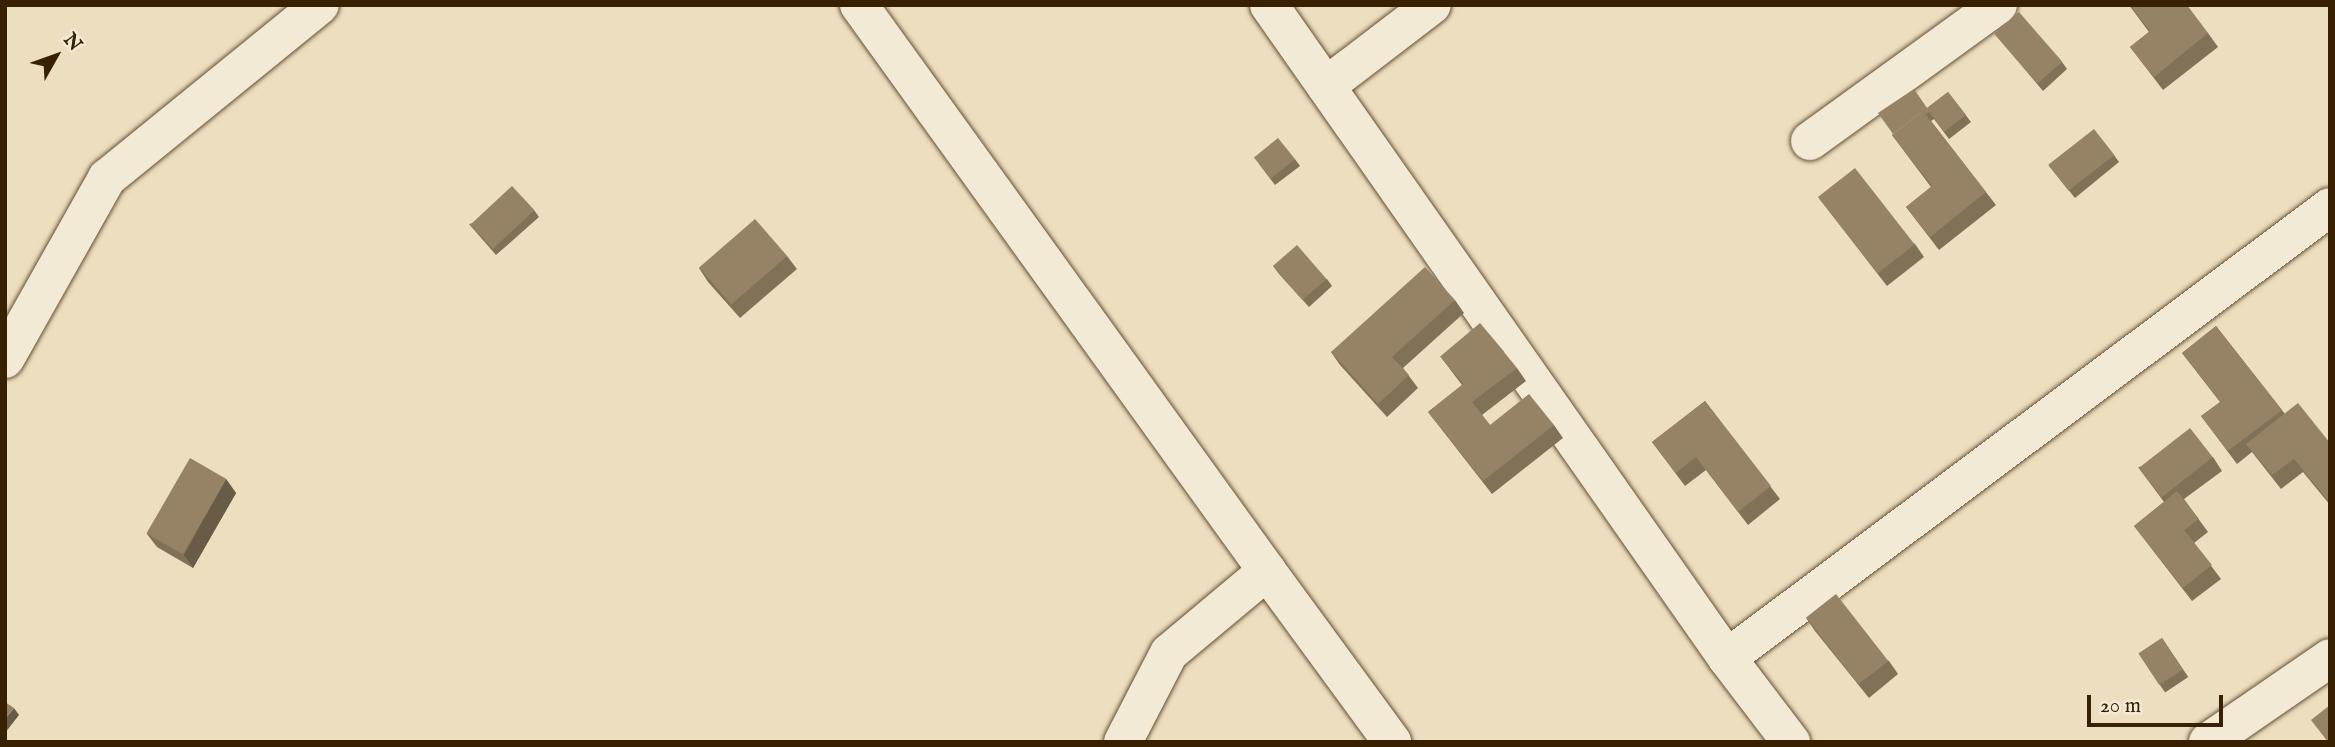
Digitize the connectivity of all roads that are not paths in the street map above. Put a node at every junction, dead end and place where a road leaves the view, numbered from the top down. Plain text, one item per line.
1 (320, 5) edge
2 (860, 5) edge
3 (1269, 5) edge
4 (1432, 5) edge
5 (1998, 5) edge
6 (1326, 86) junction
7 (1810, 141) dead end
8 (2330, 207) edge
9 (5, 359) edge
10 (1267, 571) junction
11 (1727, 658) junction
12 (2330, 658) edge
13 (1123, 742) edge
14 (1392, 742) edge
15 (1791, 742) edge
16 (2208, 742) edge

1 - 9 street
2 - 10 street
3 - 6 street
4 - 6 street
5 - 7 street
6 - 11 street
8 - 11 street
10 - 13 street
10 - 14 street
11 - 15 street
12 - 16 street

